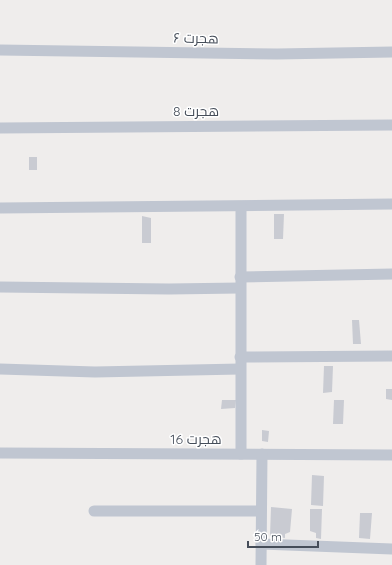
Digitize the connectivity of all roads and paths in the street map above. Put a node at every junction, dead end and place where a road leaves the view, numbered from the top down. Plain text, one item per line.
1 (0, 50) edge
2 (392, 52) edge
3 (392, 125) edge
4 (0, 128) edge
5 (392, 204) edge
6 (241, 206) junction
7 (0, 208) edge
8 (392, 274) edge
9 (240, 282) junction
10 (0, 287) edge
11 (392, 356) edge
12 (240, 357) junction
13 (0, 369) edge
14 (240, 369) junction
15 (0, 453) edge
16 (241, 454) junction
17 (262, 454) junction
18 (392, 456) edge
19 (94, 510) dead end
20 (261, 511) junction
21 (261, 544) junction
22 (392, 549) edge
23 (261, 565) edge

1 - 2 street, هجرت ۶
3 - 4 street, هجرت 8
5 - 6 street
6 - 7 street
6 - 9 street
8 - 9 street
9 - 10 street
9 - 12 street
11 - 12 street
12 - 14 street
13 - 14 street
14 - 16 street
15 - 16 street, هجرت 16
16 - 17 street, هجرت 16
17 - 18 street, هجرت 16
17 - 20 street
19 - 20 street
20 - 21 street
21 - 22 street
21 - 23 street

